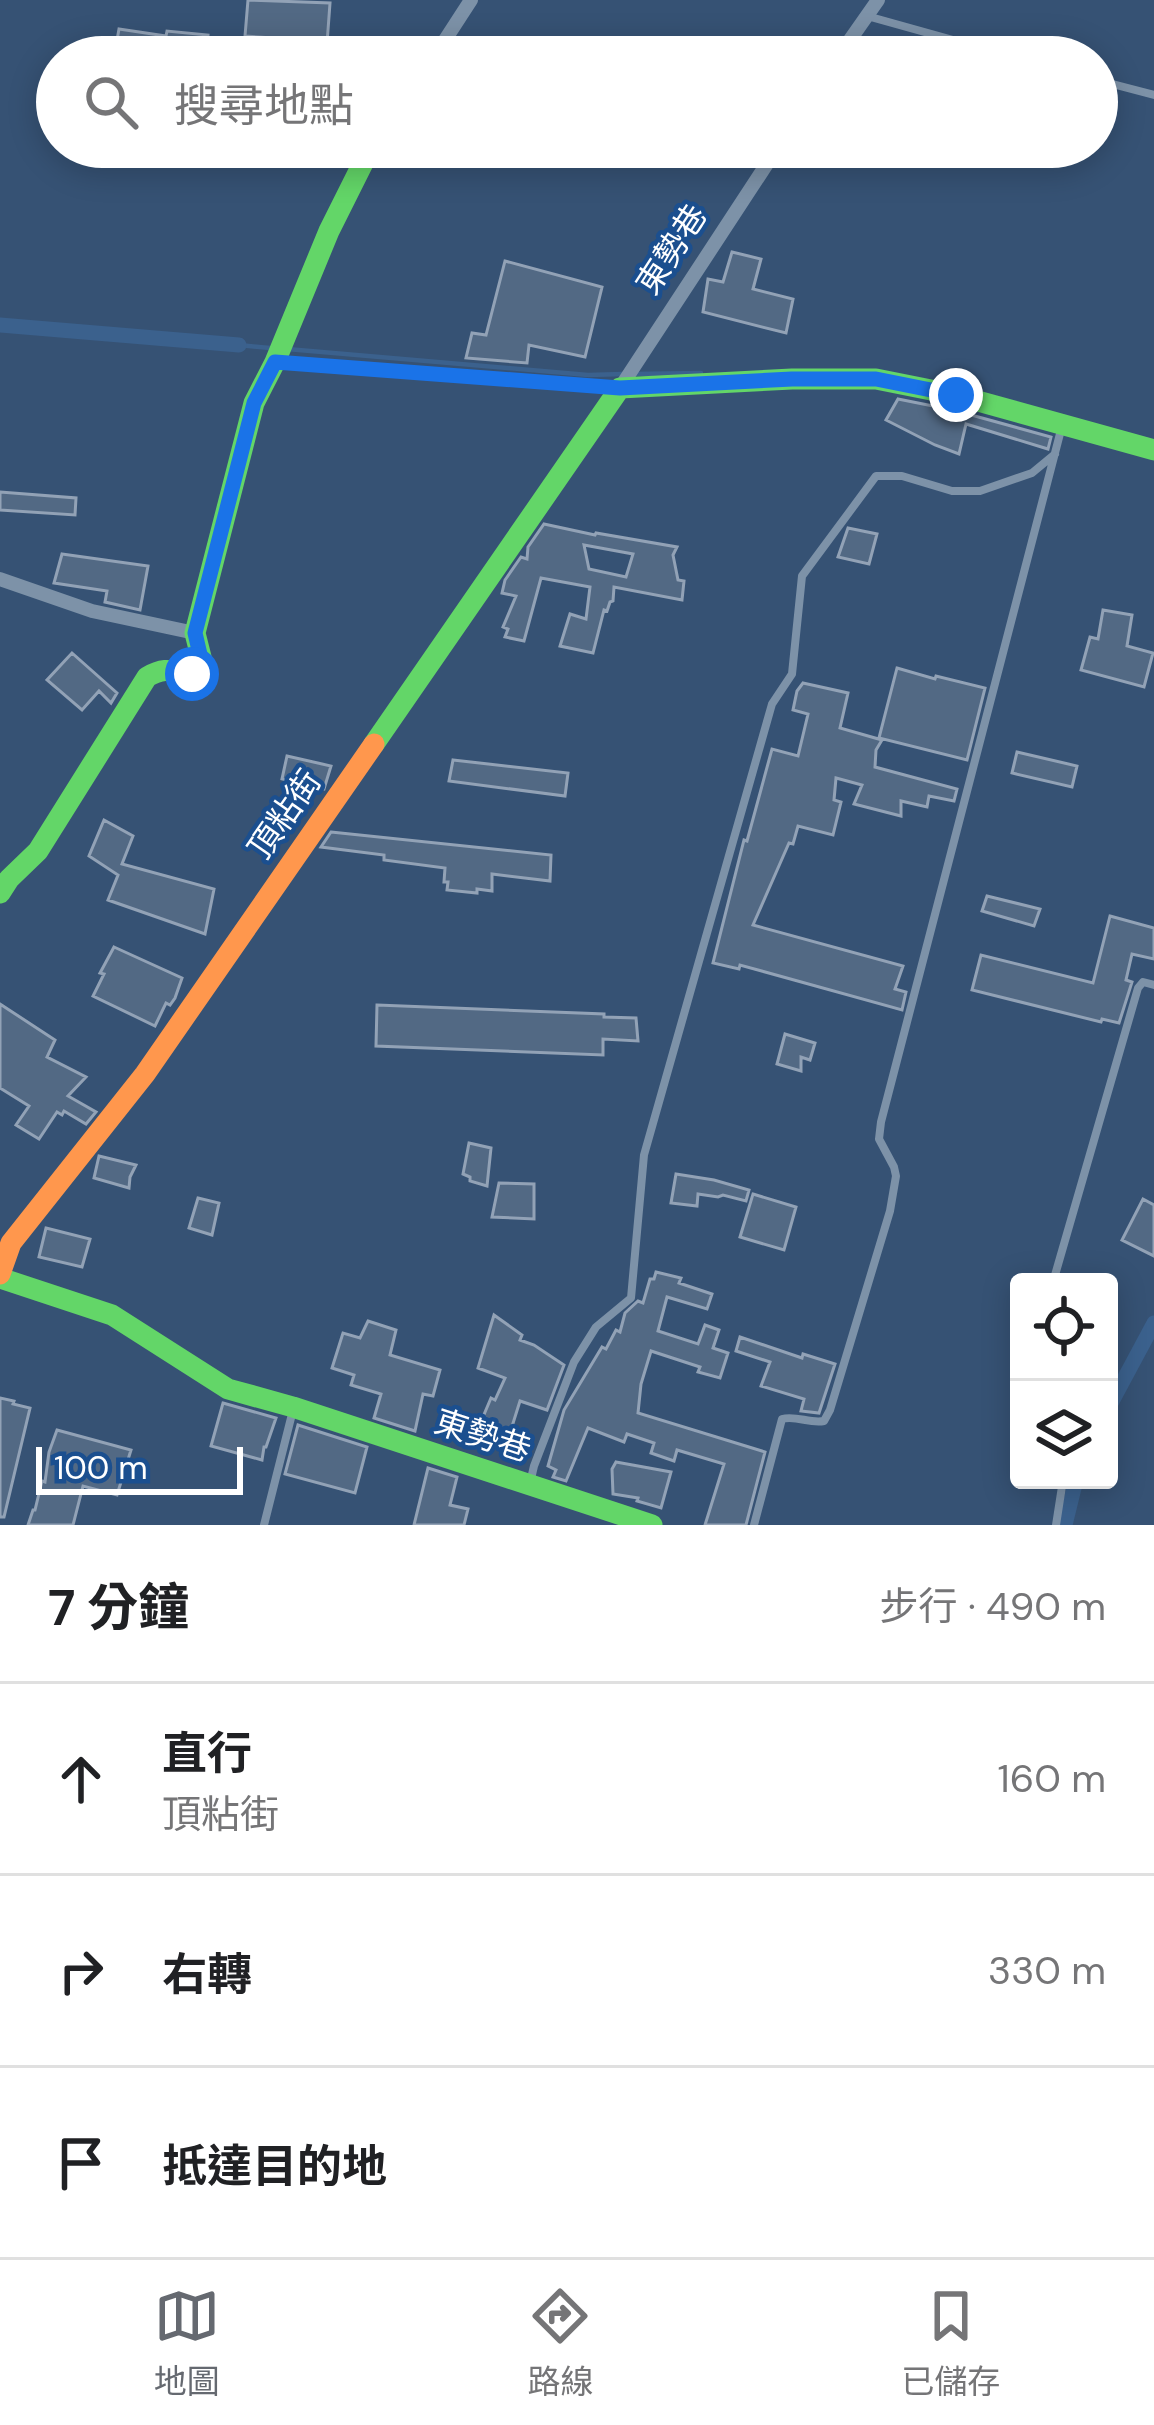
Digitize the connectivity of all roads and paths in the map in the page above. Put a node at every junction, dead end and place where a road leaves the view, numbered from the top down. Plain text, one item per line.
1 (471, 0) edge
2 (878, 0) edge
3 (867, 16) junction
4 (448, 36) edge
5 (853, 36) edge
6 (938, 36) edge
7 (1118, 86) edge
8 (1154, 95) edge
9 (360, 168) edge
10 (764, 168) edge
11 (275, 362) junction
12 (620, 388) junction
13 (1062, 424) junction
14 (1154, 450) edge
15 (1054, 454) junction
16 (0, 579) edge
17 (195, 633) junction
18 (3, 881) edge
19 (1154, 986) edge
20 (1056, 1273) edge
21 (0, 1276) edge
22 (293, 1407) junction
23 (530, 1485) junction
24 (1062, 1489) edge
25 (263, 1525) edge
26 (652, 1525) edge
27 (754, 1525) edge
28 (1056, 1525) edge

1 - 4 street
2 - 3 street
3 - 5 street
3 - 6 lane
7 - 8 lane
9 - 11 street
10 - 12 street, 東勢巷
11 - 12 lane
11 - 17 street
12 - 13 street
12 - 21 street, 頂粘街
13 - 14 street
13 - 15 lane
15 - 23 lane
15 - 27 lane
16 - 17 street
17 - 18 street
19 - 20 lane
21 - 22 street, 頂粘街
22 - 23 street, 東勢巷
22 - 25 lane
23 - 26 street, 東勢巷
24 - 28 lane

